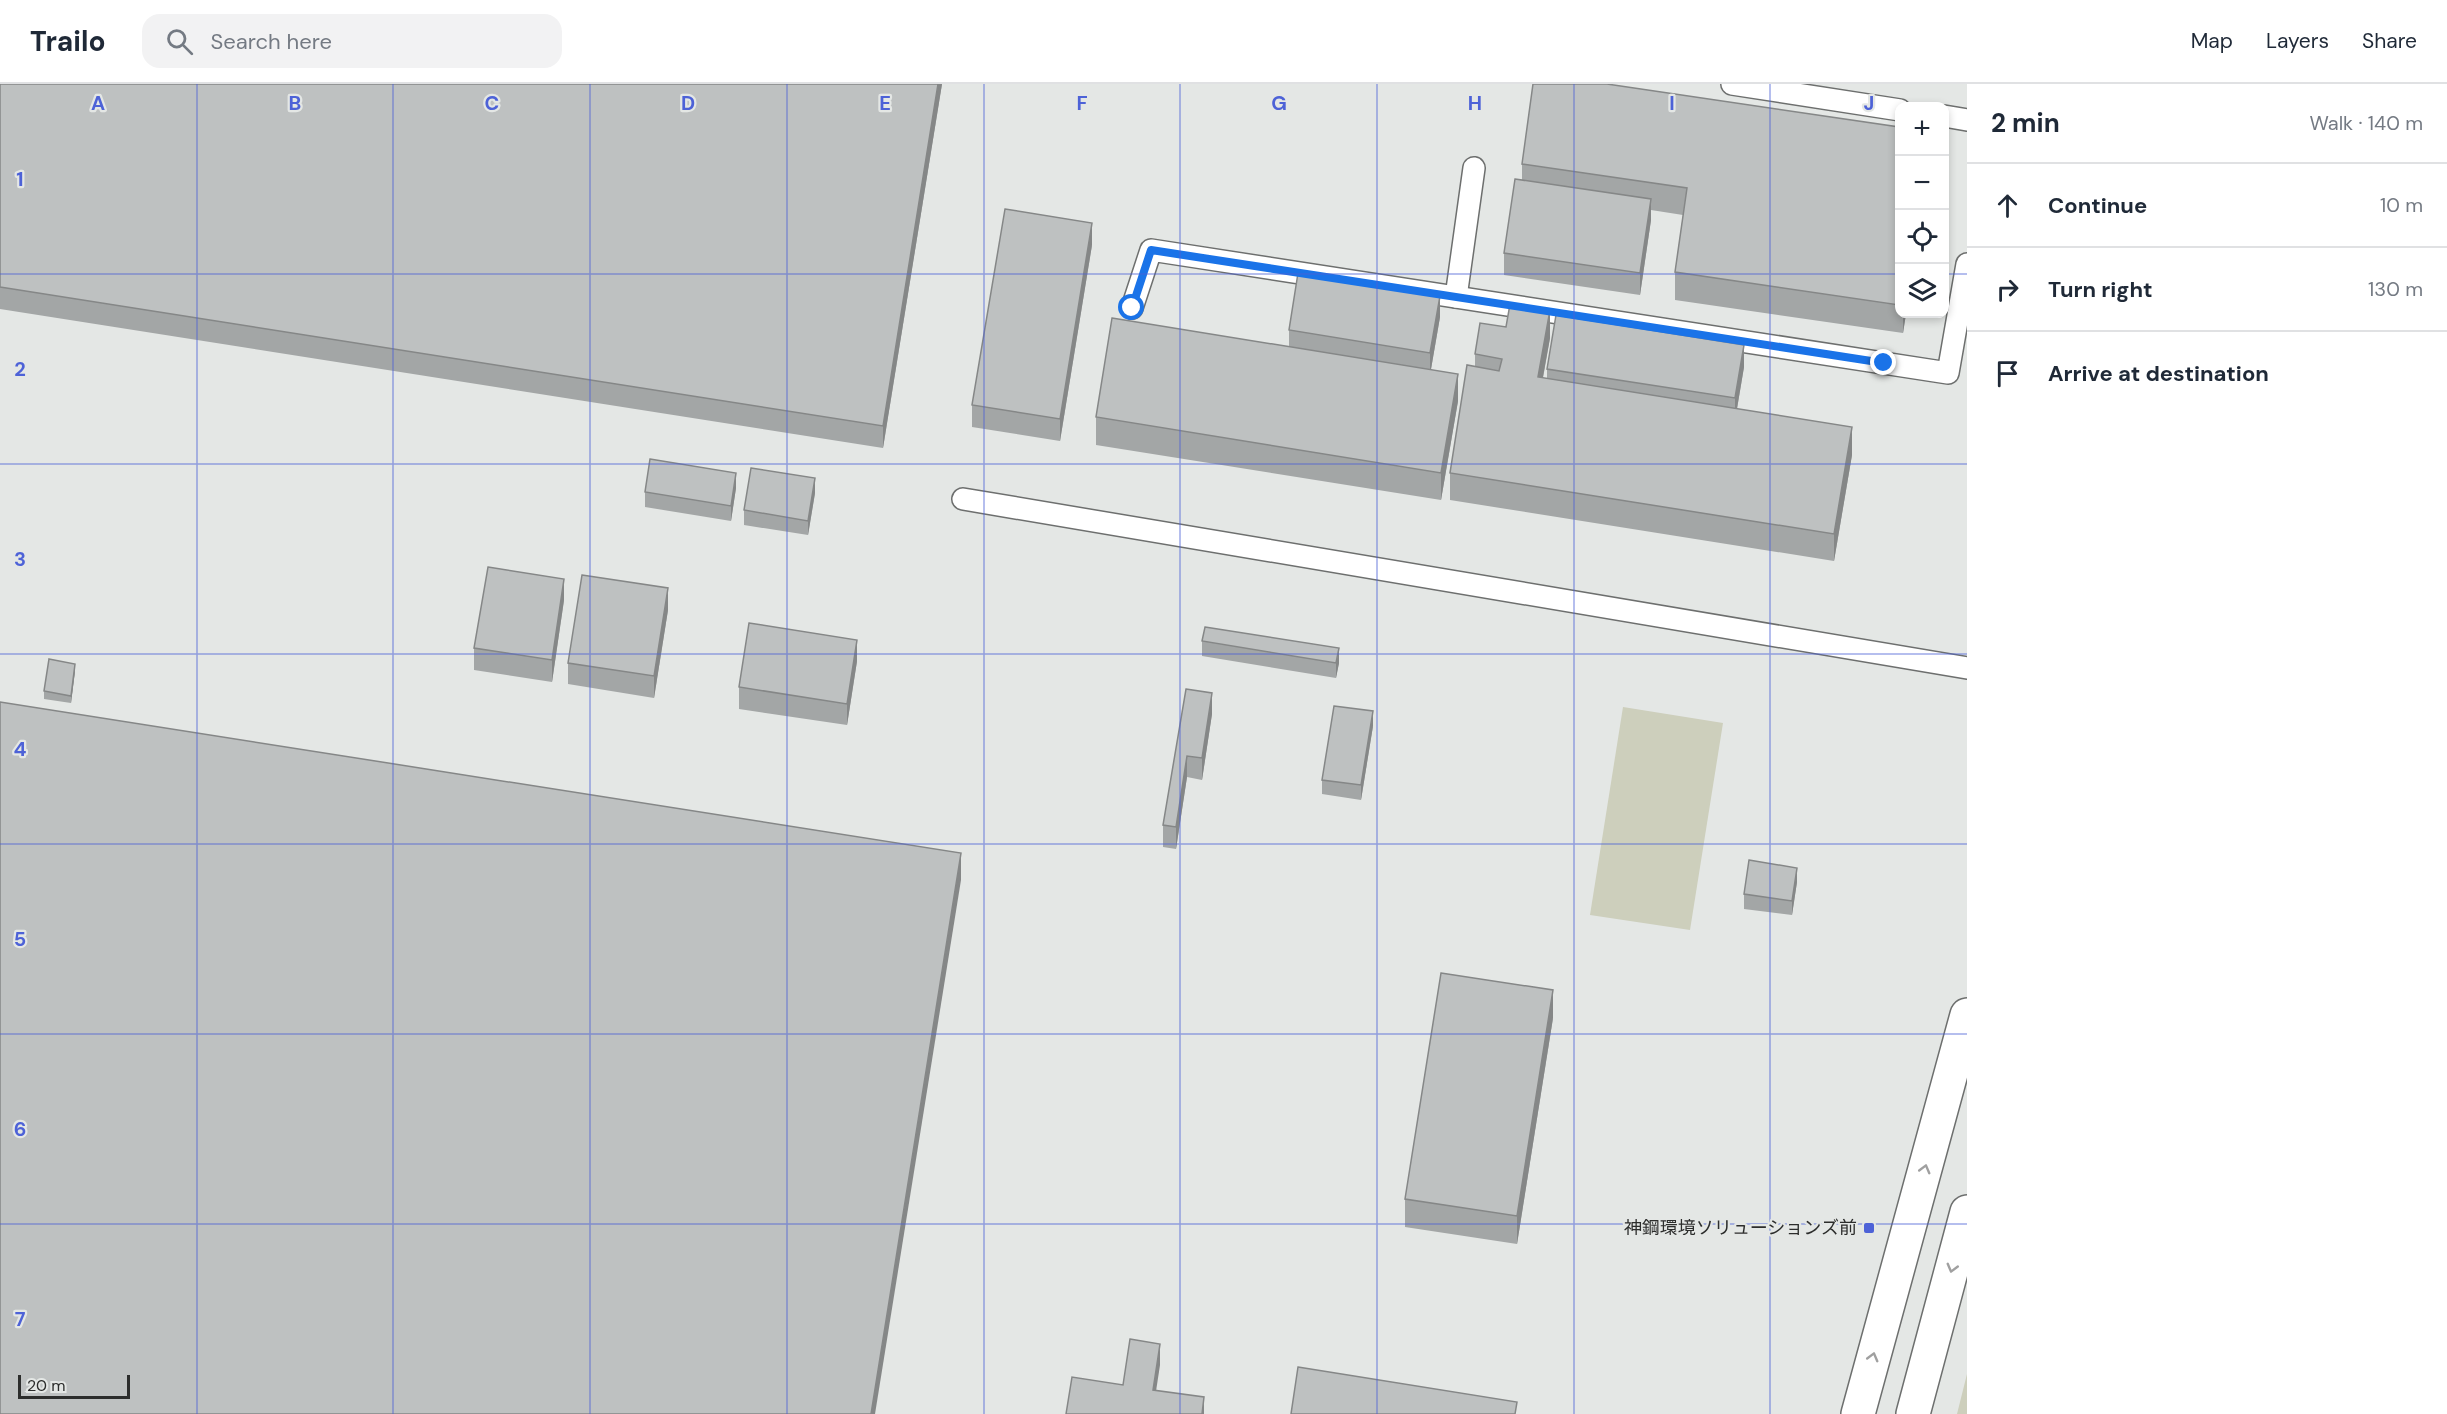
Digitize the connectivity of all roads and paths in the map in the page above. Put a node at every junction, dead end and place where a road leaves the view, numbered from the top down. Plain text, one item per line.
1 (1732, 84) edge
2 (1895, 109) edge
3 (1949, 117) edge
4 (1967, 120) edge
5 (1474, 168) dead end
6 (1967, 264) edge
7 (1456, 297) junction
8 (1132, 308) dead end
9 (1960, 345) edge
10 (963, 499) dead end
11 (1967, 668) edge
12 (1967, 1015) edge
13 (1967, 1212) edge
14 (1858, 1414) edge
15 (1913, 1414) edge

1 - 2 lane
3 - 4 lane
5 - 7 lane
6 - 9 lane
7 - 8 lane
7 - 9 lane
10 - 11 lane
14 -> 12 street
13 -> 15 street

